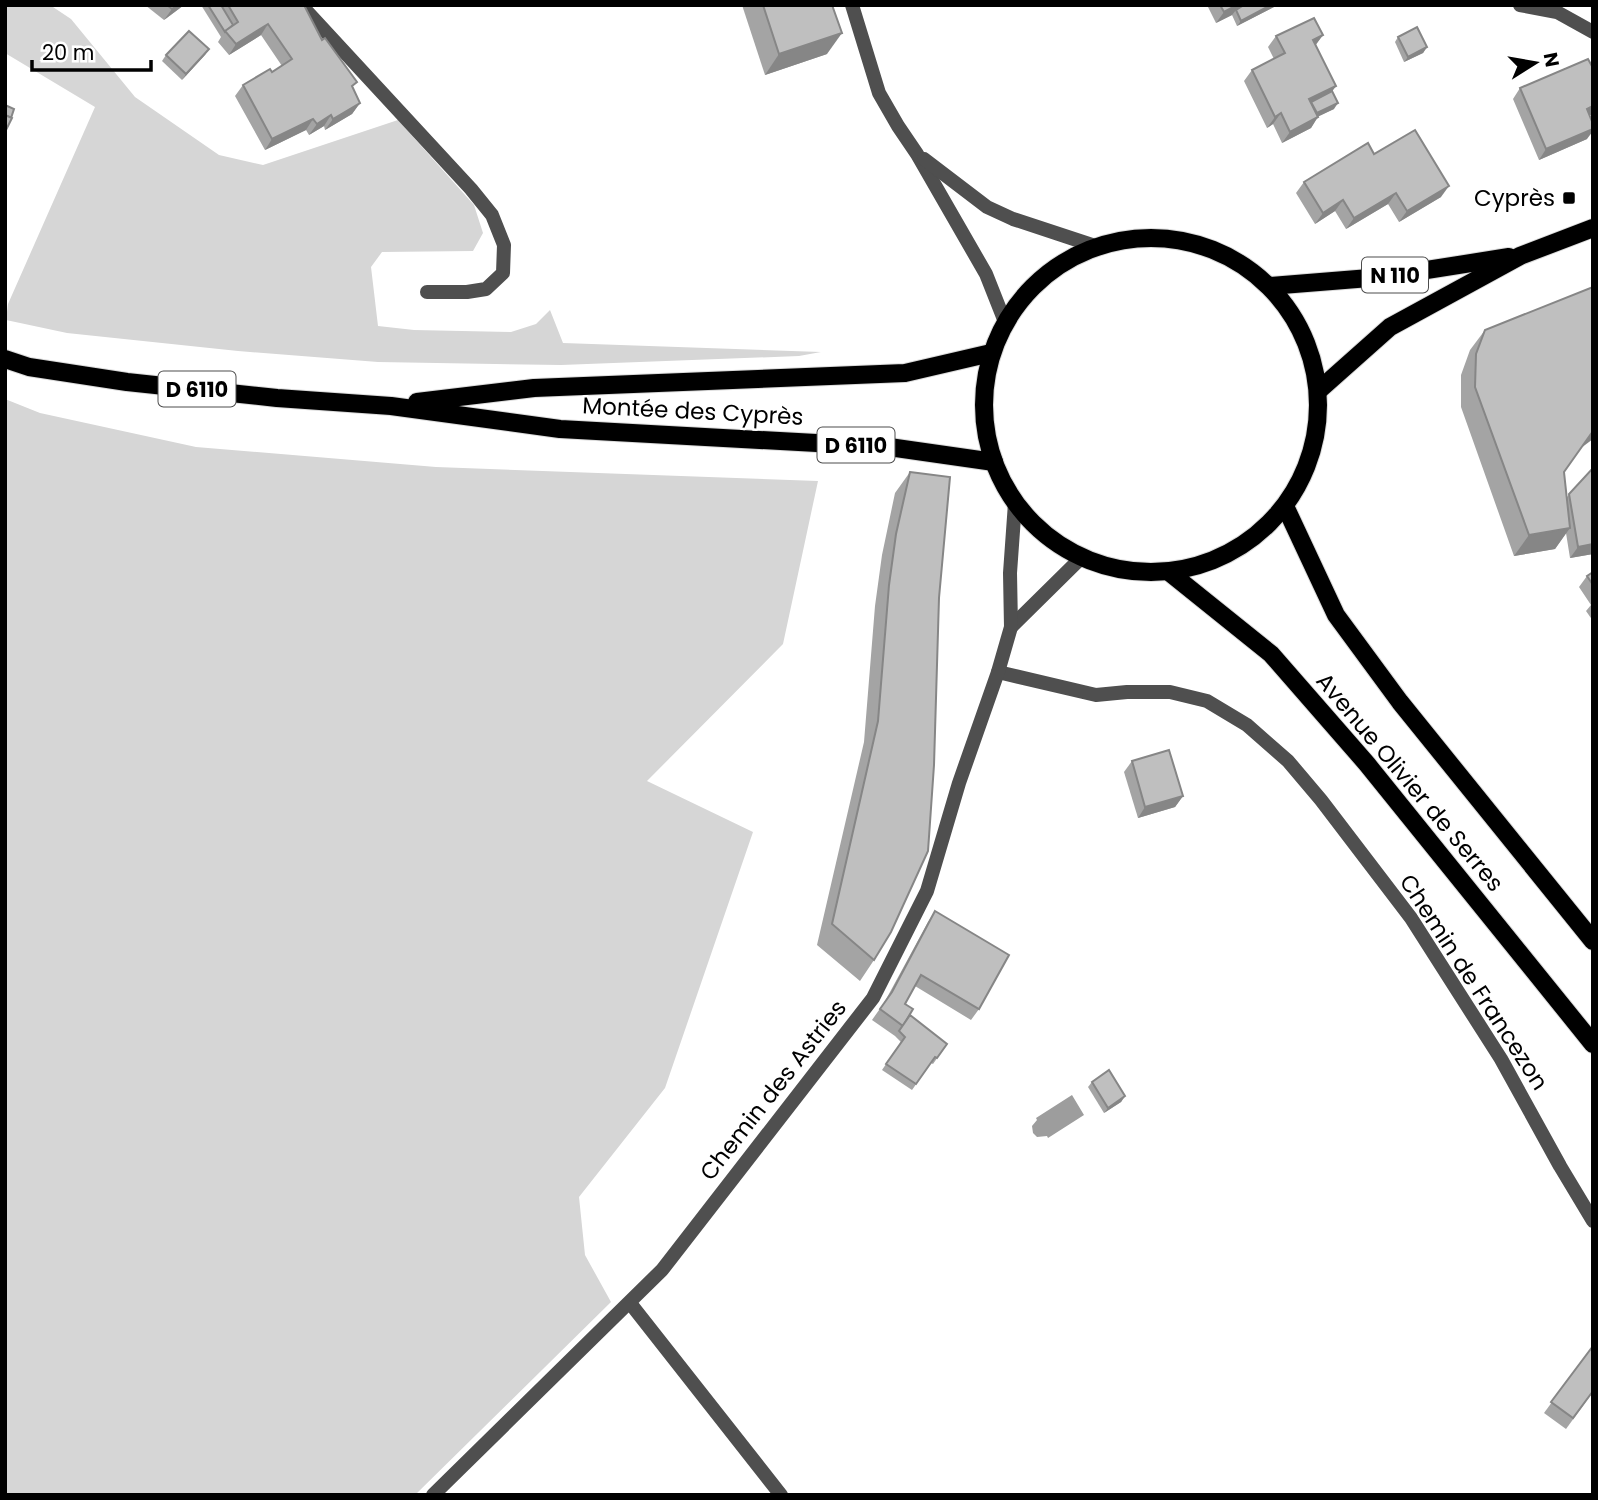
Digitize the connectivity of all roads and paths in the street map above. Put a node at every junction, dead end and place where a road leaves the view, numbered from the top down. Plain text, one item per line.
1 (300, 5) edge
2 (852, 5) edge
3 (1520, 5) edge
4 (1593, 32) edge
5 (917, 154) junction
6 (1593, 228) edge
7 (1095, 246) junction
8 (1520, 256) junction
9 (1269, 286) junction
10 (427, 292) dead end
11 (1004, 322) junction
12 (991, 353) junction
13 (5, 359) edge
14 (1318, 391) junction
15 (391, 406) junction
16 (994, 462) junction
17 (1015, 503) junction
18 (1285, 506) junction
19 (1081, 558) junction
20 (1169, 572) junction
21 (1011, 627) junction
22 (998, 672) junction
23 (1593, 941) edge
24 (1593, 1044) edge
25 (1593, 1221) edge
26 (630, 1303) junction
27 (433, 1495) edge
28 (782, 1495) edge

1 - 10 street
2 - 5 street
3 - 4 street
5 - 7 street
5 - 11 street
6 - 8 main road, N 110
7 - 9 main road
7 - 11 main road
8 - 9 main road, N 110
8 - 14 main road, N 110
9 - 14 main road
11 - 12 main road
12 - 15 main road, Montée des Cyprès / D 6110
12 - 16 main road
13 - 15 main road, Montée des Cyprès / D 6110
14 - 18 main road
15 - 16 main road, Montée des Cyprès / D 6110
16 - 17 main road
17 - 19 main road
17 - 21 street, Chemin des Astries
18 - 20 main road
18 - 23 main road, Avenue Olivier de Serres
19 - 20 main road
19 - 21 street, Chemin des Astries
20 - 24 main road, Avenue Olivier de Serres
21 - 22 street, Chemin des Astries
22 - 25 street, Chemin de Francezon
22 - 26 street, Chemin des Astries
26 - 27 street, Chemin des Astries
26 - 28 street

